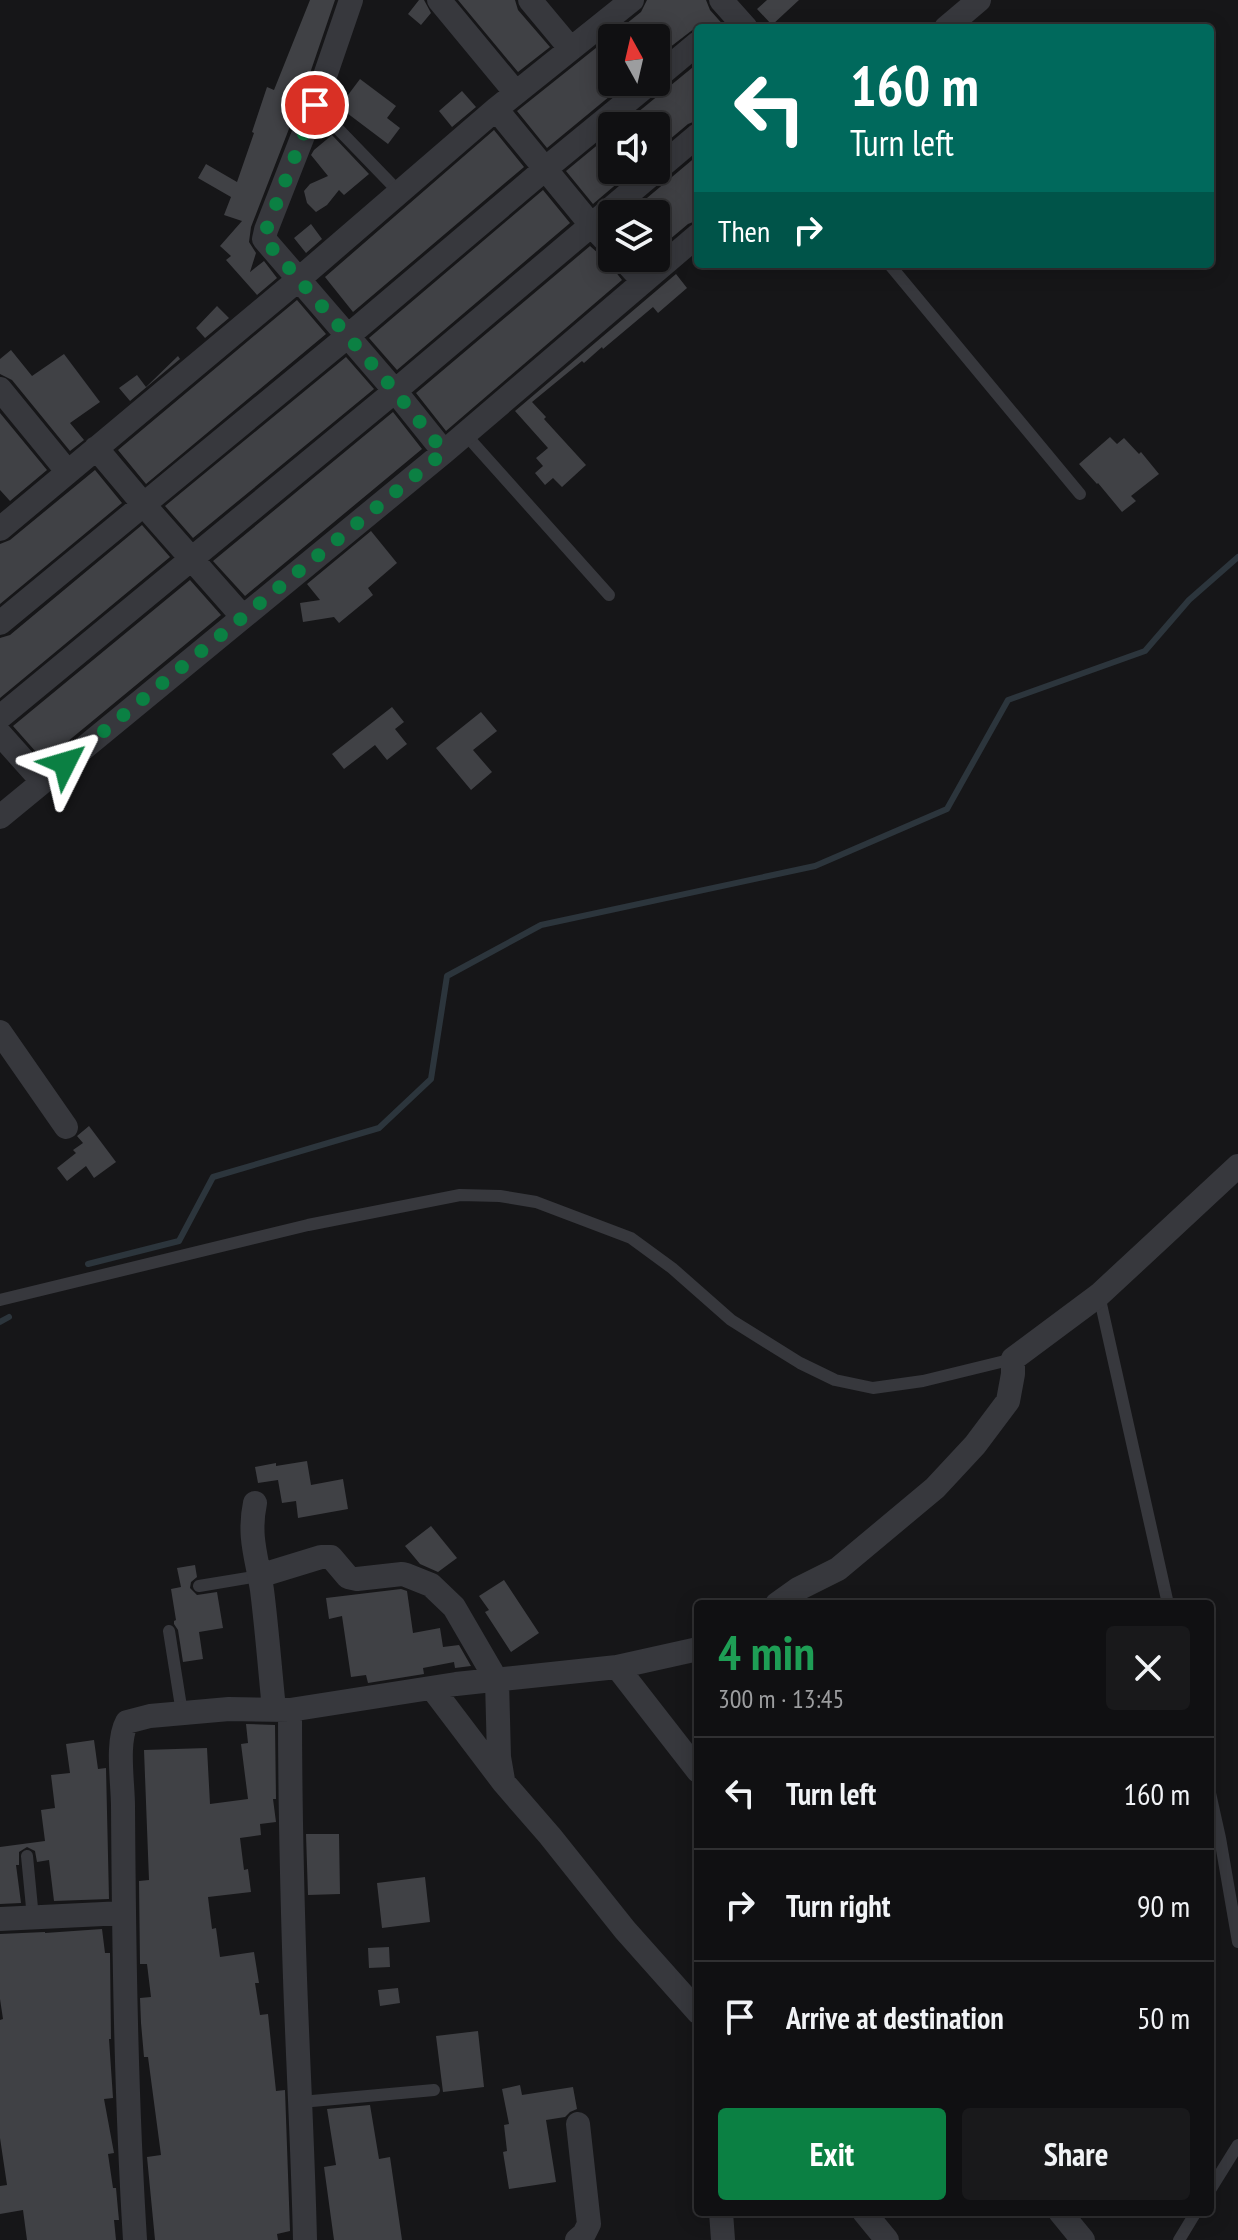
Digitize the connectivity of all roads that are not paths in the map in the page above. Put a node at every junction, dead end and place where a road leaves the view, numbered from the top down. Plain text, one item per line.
1 (351, 0) edge
2 (439, 0) edge
3 (530, 0) edge
4 (979, 0) edge
5 (627, 2) edge
6 (951, 24) edge
7 (694, 46) edge
8 (570, 48) junction
9 (670, 66) edge
10 (516, 93) junction
11 (634, 96) edge
12 (315, 105) junction
13 (496, 109) junction
14 (694, 138) edge
15 (545, 169) junction
16 (399, 192) junction
17 (592, 226) junction
18 (598, 232) edge
19 (694, 238) edge
20 (892, 268) edge
21 (635, 272) edge
22 (299, 279) junction
23 (643, 281) junction
24 (348, 336) junction
25 (0, 389) edge
26 (395, 391) junction
27 (465, 434) junction
28 (96, 448) junction
29 (444, 452) junction
30 (67, 471) junction
31 (1080, 494) dead end
32 (144, 505) junction
33 (4, 518) edge
34 (191, 558) junction
35 (609, 595) dead end
36 (242, 616) junction
37 (0, 623) edge
38 (0, 717) edge
39 (0, 734) edge
40 (42, 781) junction
41 (0, 817) edge
42 (0, 1032) edge
43 (66, 1127) dead end
44 (1238, 1166) edge
45 (1099, 1295) junction
46 (0, 1300) edge
47 (1013, 1359) junction
48 (255, 1503) dead end
49 (259, 1576) junction
50 (199, 1586) dead end
51 (783, 1600) edge
52 (1167, 1600) edge
53 (169, 1631) dead end
54 (694, 1650) edge
55 (617, 1667) junction
56 (497, 1681) junction
57 (432, 1688) junction
58 (282, 1710) junction
59 (182, 1713) junction
60 (694, 1766) edge
61 (504, 1783) junction
62 (1214, 1811) edge
63 (27, 1856) dead end
64 (124, 1913) junction
65 (33, 1918) junction
66 (0, 1919) edge
67 (1238, 1942) edge
68 (694, 2008) edge
69 (434, 2090) dead end
70 (301, 2102) junction
71 (578, 2124) dead end
72 (1238, 2145) edge
73 (1214, 2184) edge
74 (721, 2216) edge
75 (867, 2216) edge
76 (1063, 2216) edge
77 (1194, 2216) edge
78 (135, 2240) edge
79 (305, 2240) edge
80 (577, 2240) edge
81 (723, 2240) edge
82 (887, 2240) edge
83 (1083, 2240) edge
84 (1179, 2240) edge

1 - 12 street
2 - 10 street
3 - 8 street
4 - 6 street
5 - 8 street
7 - 9 street
8 - 10 street
10 - 13 street
11 - 15 street
12 - 16 lane
12 - 22 street
13 - 15 street
13 - 16 street
14 - 17 street
15 - 17 street
15 - 24 street
16 - 22 street
17 - 18 street
17 - 26 street
19 - 23 street
20 - 31 lane
21 - 23 street
22 - 24 street
22 - 28 street
23 - 27 street
24 - 26 street
24 - 32 street
25 - 30 street
26 - 29 street
26 - 34 street
27 - 29 street
27 - 35 lane
28 - 30 street
28 - 32 street
29 - 36 street
30 - 33 street
32 - 34 street
32 - 37 street
34 - 36 street
34 - 38 street
36 - 40 street
39 - 40 street
40 - 41 street
42 - 43 street
44 - 45 street
45 - 47 street
45 - 52 lane
46 - 47 lane
47 - 51 street
48 - 49 street
49 - 50 lane
49 - 56 street
49 - 58 street
53 - 59 lane
54 - 55 street
55 - 56 street
55 - 60 street
56 - 57 street
56 - 61 street
57 - 58 street
57 - 61 street
58 - 59 street
58 - 70 street
59 - 64 street
61 - 68 street
62 - 67 lane
63 - 65 lane
64 - 65 street
64 - 78 street
65 - 66 street
69 - 70 lane
70 - 79 street
71 - 80 street
72 - 73 lane
74 - 81 street
75 - 82 street
76 - 83 street
77 - 84 lane

